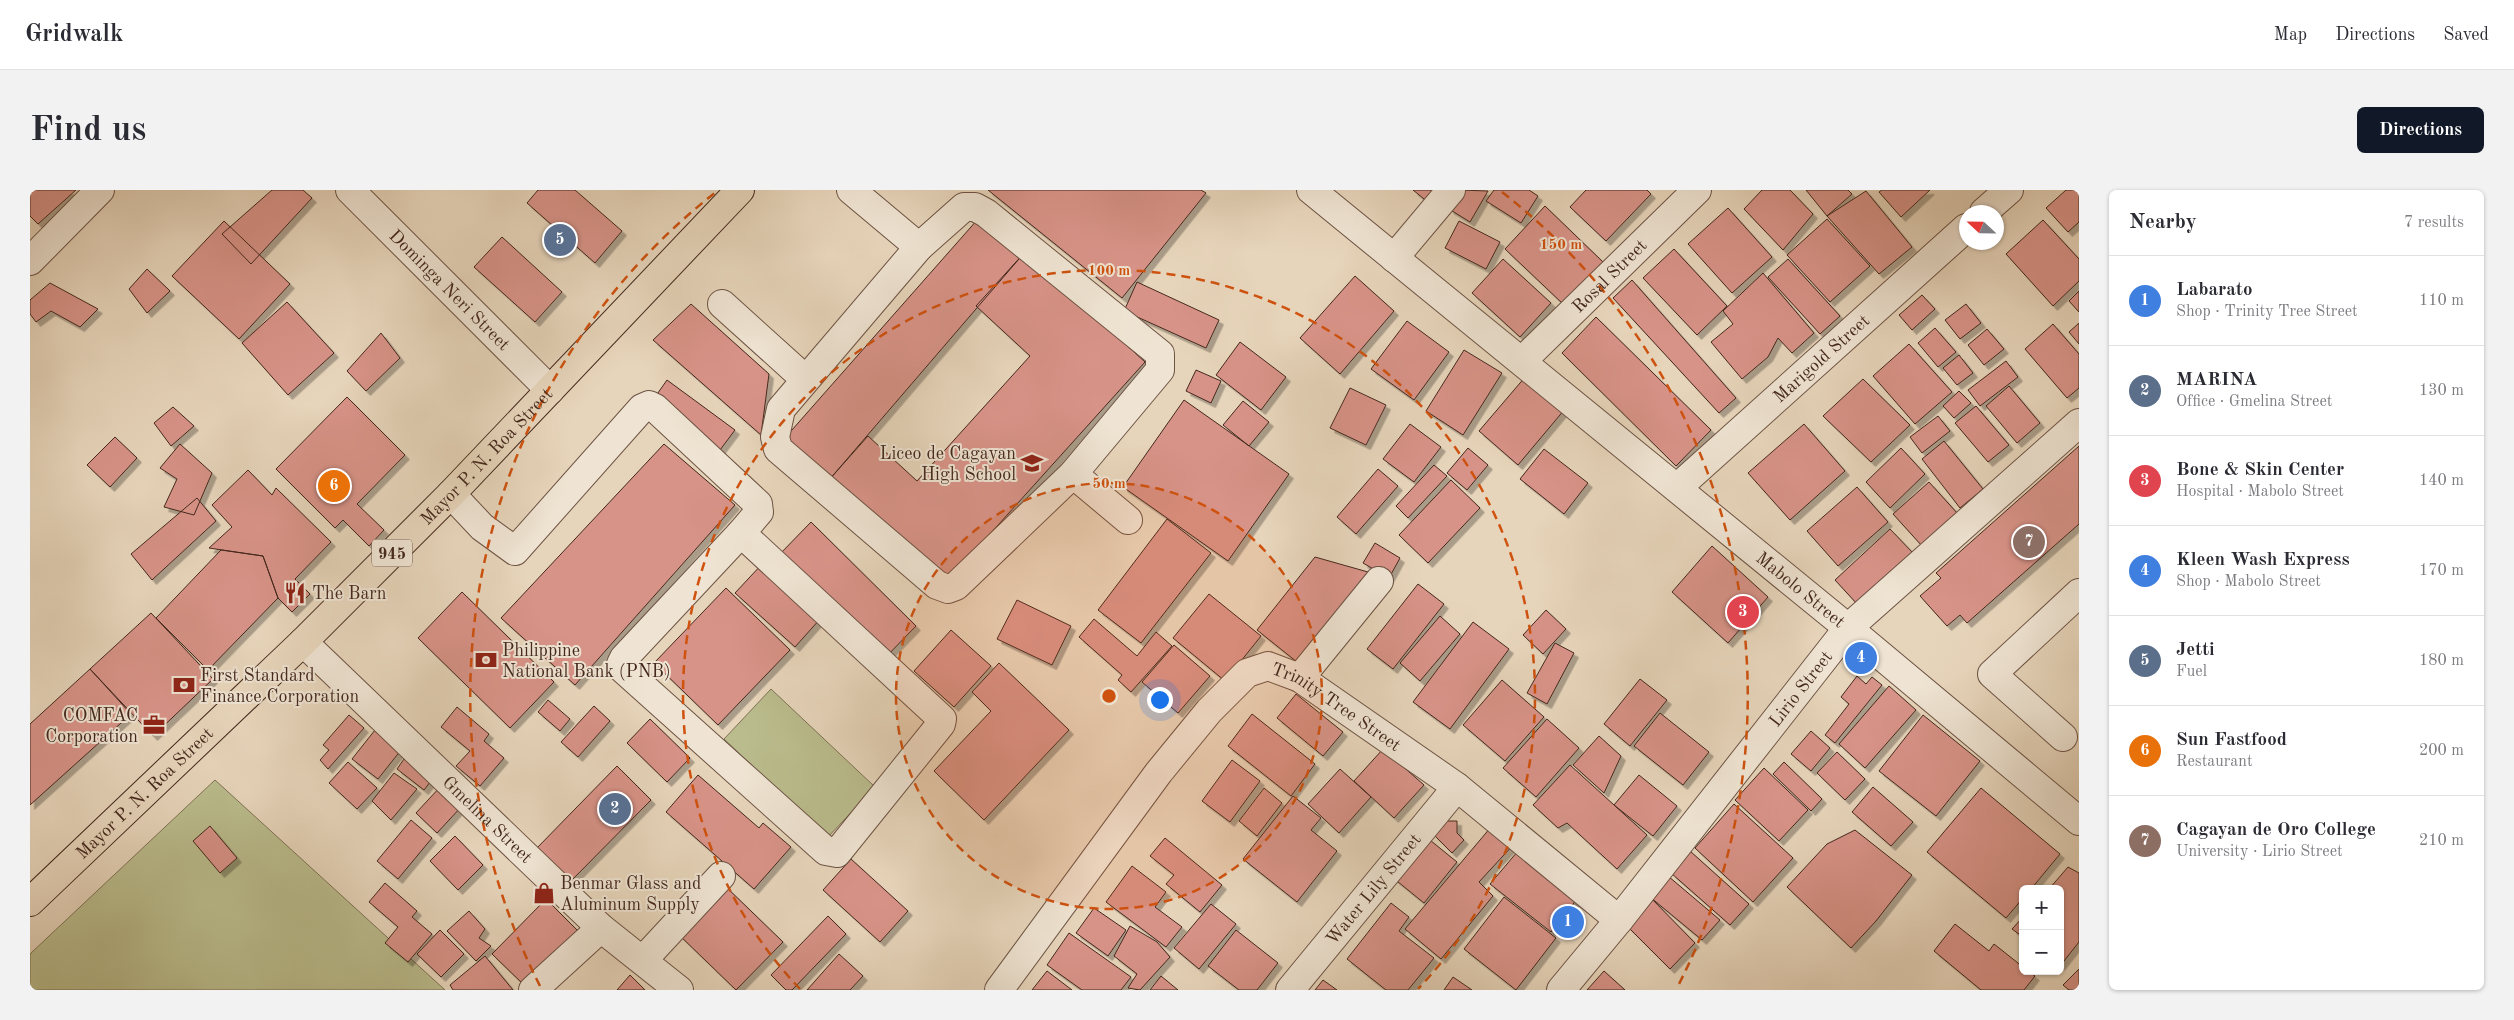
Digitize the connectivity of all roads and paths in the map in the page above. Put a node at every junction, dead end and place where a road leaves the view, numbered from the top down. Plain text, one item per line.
1 (100, 190) edge
2 (350, 190) edge
3 (740, 190) edge
4 (851, 190) edge
5 (1311, 190) edge
6 (1451, 190) edge
7 (1697, 190) edge
8 (2009, 190) edge
9 (1992, 205) edge
10 (1959, 234) edge
11 (919, 247) junction
12 (1394, 258) junction
13 (30, 261) edge
14 (722, 304) dead end
15 (1522, 361) junction
16 (805, 379) junction
17 (550, 390) junction
18 (2079, 423) edge
19 (1073, 474) junction
20 (1677, 488) junction
21 (451, 494) junction
22 (1128, 520) dead end
23 (741, 533) junction
24 (1379, 580) dead end
25 (2079, 593) edge
26 (1848, 628) junction
27 (303, 642) junction
28 (1300, 678) junction
29 (2064, 737) dead end
30 (1457, 787) junction
31 (2079, 821) edge
32 (721, 876) dead end
33 (30, 902) edge
34 (1619, 920) junction
35 (601, 928) junction
36 (644, 960) junction
37 (533, 990) edge
38 (679, 990) edge
39 (999, 990) edge
40 (1290, 990) edge
41 (1561, 990) edge

1 - 13 street
2 - 17 street, Dominga Neri Street
3 - 17 main road, Mayor P. N. Roa Street / 945
4 - 11 street
5 - 12 street, Mabolo Street
6 - 12 street
7 - 15 street, Rosal Street
8 - 9 street
10 - 20 street, Marigold Street
11 - 16 street
11 - 19 street
12 - 15 street, Mabolo Street
14 - 16 street
15 - 20 street, Mabolo Street
16 - 19 street
17 - 21 main road, Mayor P. N. Roa Street / 945
18 - 26 street, Lirio Street
19 - 22 street
20 - 26 street, Mabolo Street
21 - 23 street
21 - 27 main road, Mayor P. N. Roa Street / 945
23 - 23 street
24 - 28 street
25 - 29 street
26 - 31 street, Mabolo Street
26 - 34 street, Lirio Street
27 - 33 main road, Mayor P. N. Roa Street / 945
27 - 35 street, Gmelina Street
28 - 30 street, Trinity Tree Street
28 - 39 street, Trinity Tree Street
30 - 34 street, Trinity Tree Street
30 - 40 street, Water Lily Street
32 - 36 street
34 - 41 street, Lirio Street
35 - 36 street, Gmelina Street
35 - 37 street
36 - 38 street, Gmelina Street

